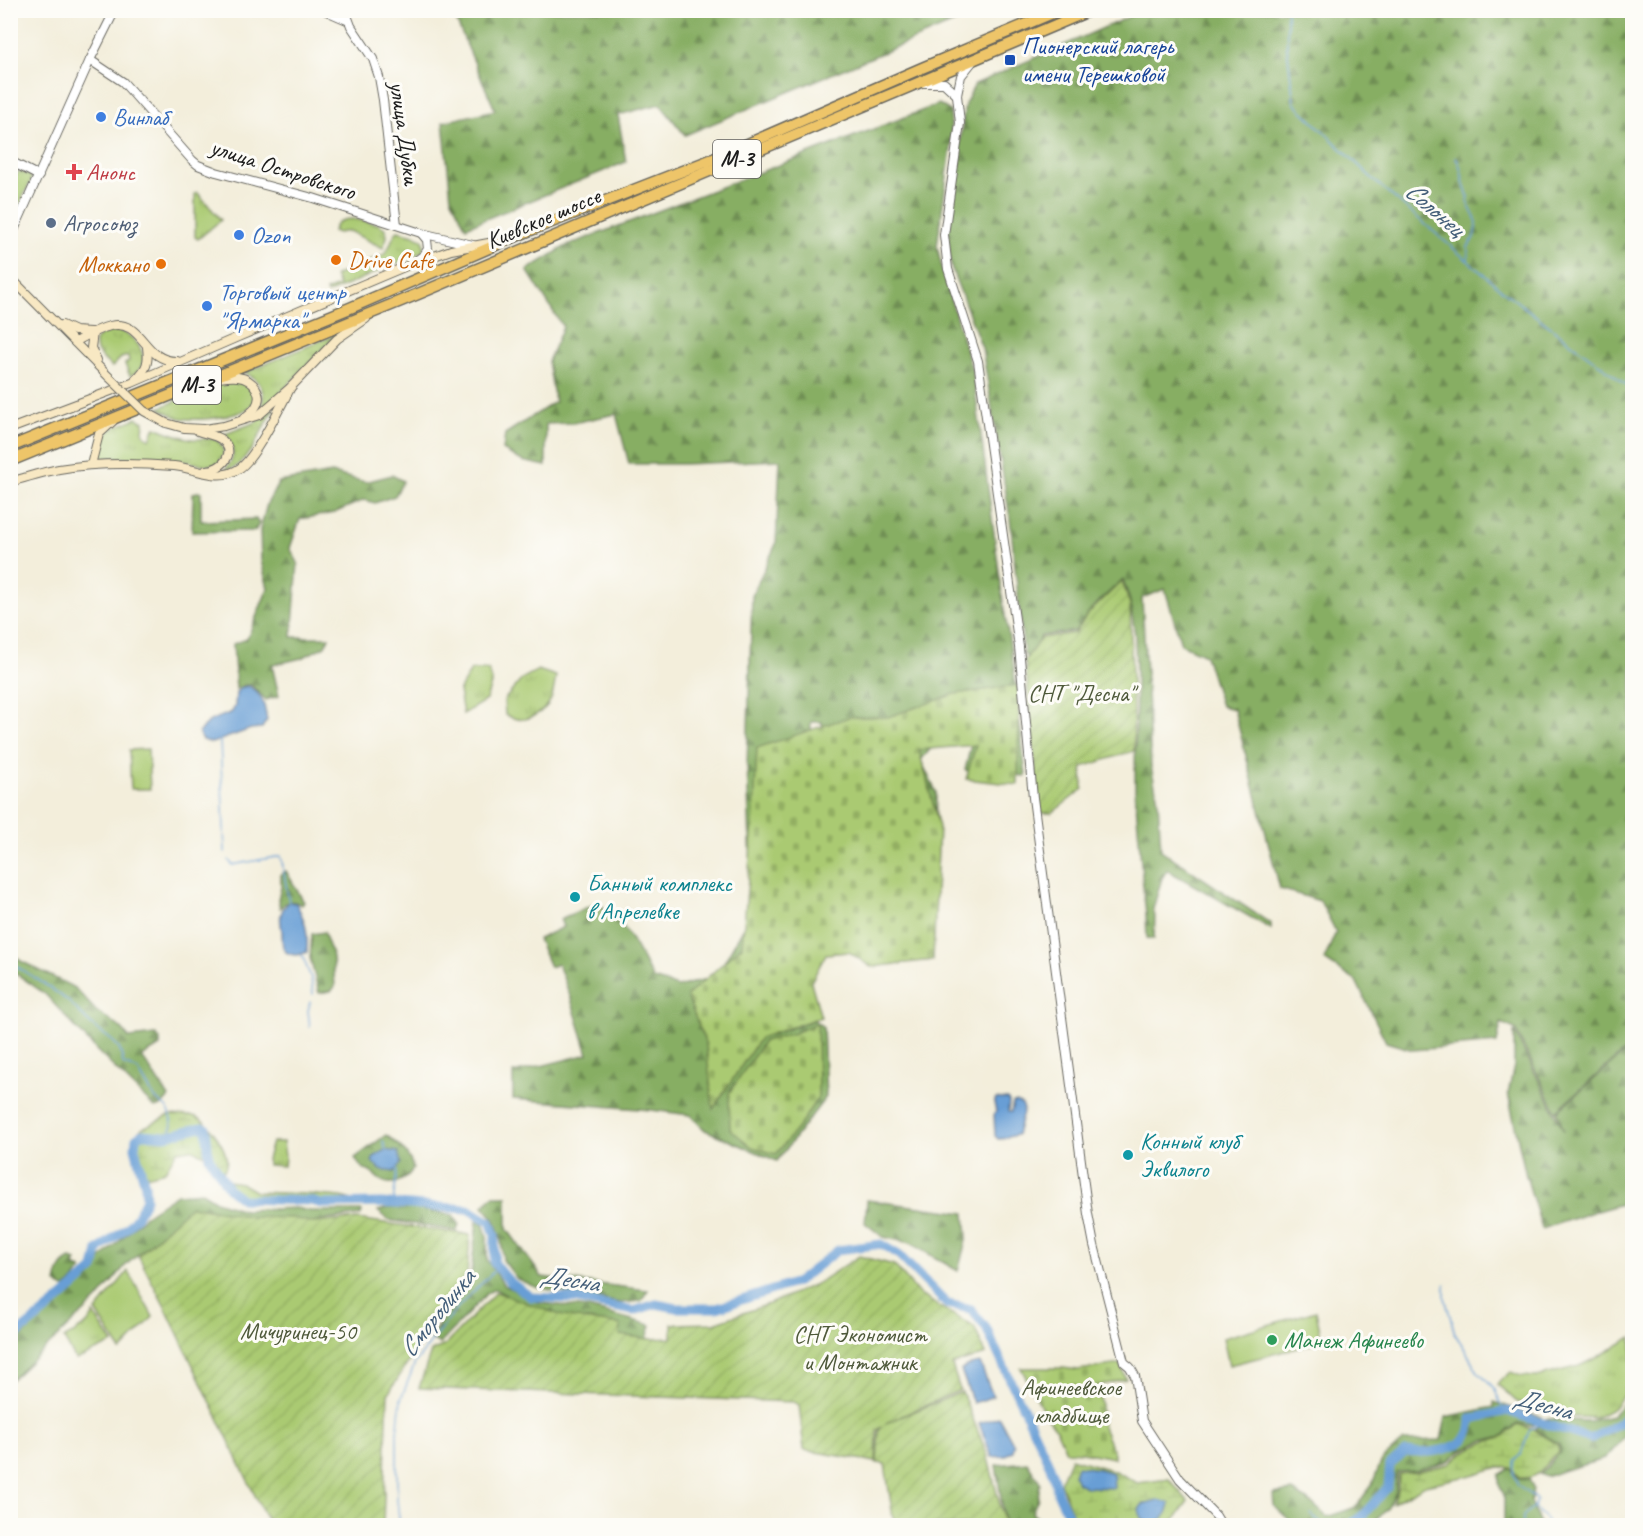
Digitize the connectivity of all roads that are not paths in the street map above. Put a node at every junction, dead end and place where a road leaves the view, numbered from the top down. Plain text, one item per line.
1 (115, 10) edge
2 (324, 10) edge
3 (345, 10) edge
4 (1060, 10) edge
5 (1091, 10) edge
6 (348, 20) junction
7 (976, 59) junction
8 (90, 60) junction
9 (918, 83) junction
10 (957, 95) junction
11 (10, 176) edge
12 (39, 176) junction
13 (397, 225) junction
14 (526, 232) junction
15 (421, 233) junction
16 (10, 239) edge
17 (474, 245) junction
18 (409, 265) junction
19 (10, 277) edge
20 (382, 308) junction
21 (54, 320) junction
22 (93, 332) junction
23 (75, 342) junction
24 (147, 347) junction
25 (180, 361) junction
26 (109, 377) junction
27 (204, 382) junction
28 (132, 384) junction
29 (291, 387) junction
30 (120, 415) junction
31 (235, 423) junction
32 (10, 429) edge
33 (192, 429) junction
34 (10, 447) edge
35 (10, 460) edge
36 (91, 465) junction
37 (195, 470) junction
38 (10, 482) edge
39 (1222, 1526) edge

1 - 8 street
2 - 6 street
3 - 6 street, улица Дубки
4 - 14 highway, Киевское шоссе / М-3
5 - 7 highway, Киевское шоссе / М-3
6 - 13 street, улица Дубки
7 - 9 highway, Киевское шоссе / М-3
7 - 10 street
8 - 12 street
8 - 13 street, улица Островского
9 - 10 street
9 - 20 highway, Киевское шоссе / М-3
10 - 39 street
11 - 12 street
12 - 16 street
13 - 15 street
14 - 17 main road
14 - 34 highway, Киевское шоссе / М-3
15 - 17 street
15 - 18 street
17 - 18 main road
18 - 25 main road
19 - 21 main road
20 - 27 highway, Киевское шоссе / М-3
20 - 29 main road
21 - 22 main road
21 - 23 main road
22 - 23 main road
22 - 24 main road
22 - 26 main road
23 - 26 main road
24 - 25 main road
24 - 28 main road
25 - 28 main road
26 - 33 main road, bridge
27 - 30 highway, Киевское шоссе / М-3
27 - 31 main road
28 - 32 main road
29 - 31 main road
29 - 37 main road
30 - 35 highway, Киевское шоссе / М-3
30 - 36 main road
31 - 33 main road
33 - 37 main road
36 - 37 main road
36 - 38 main road

